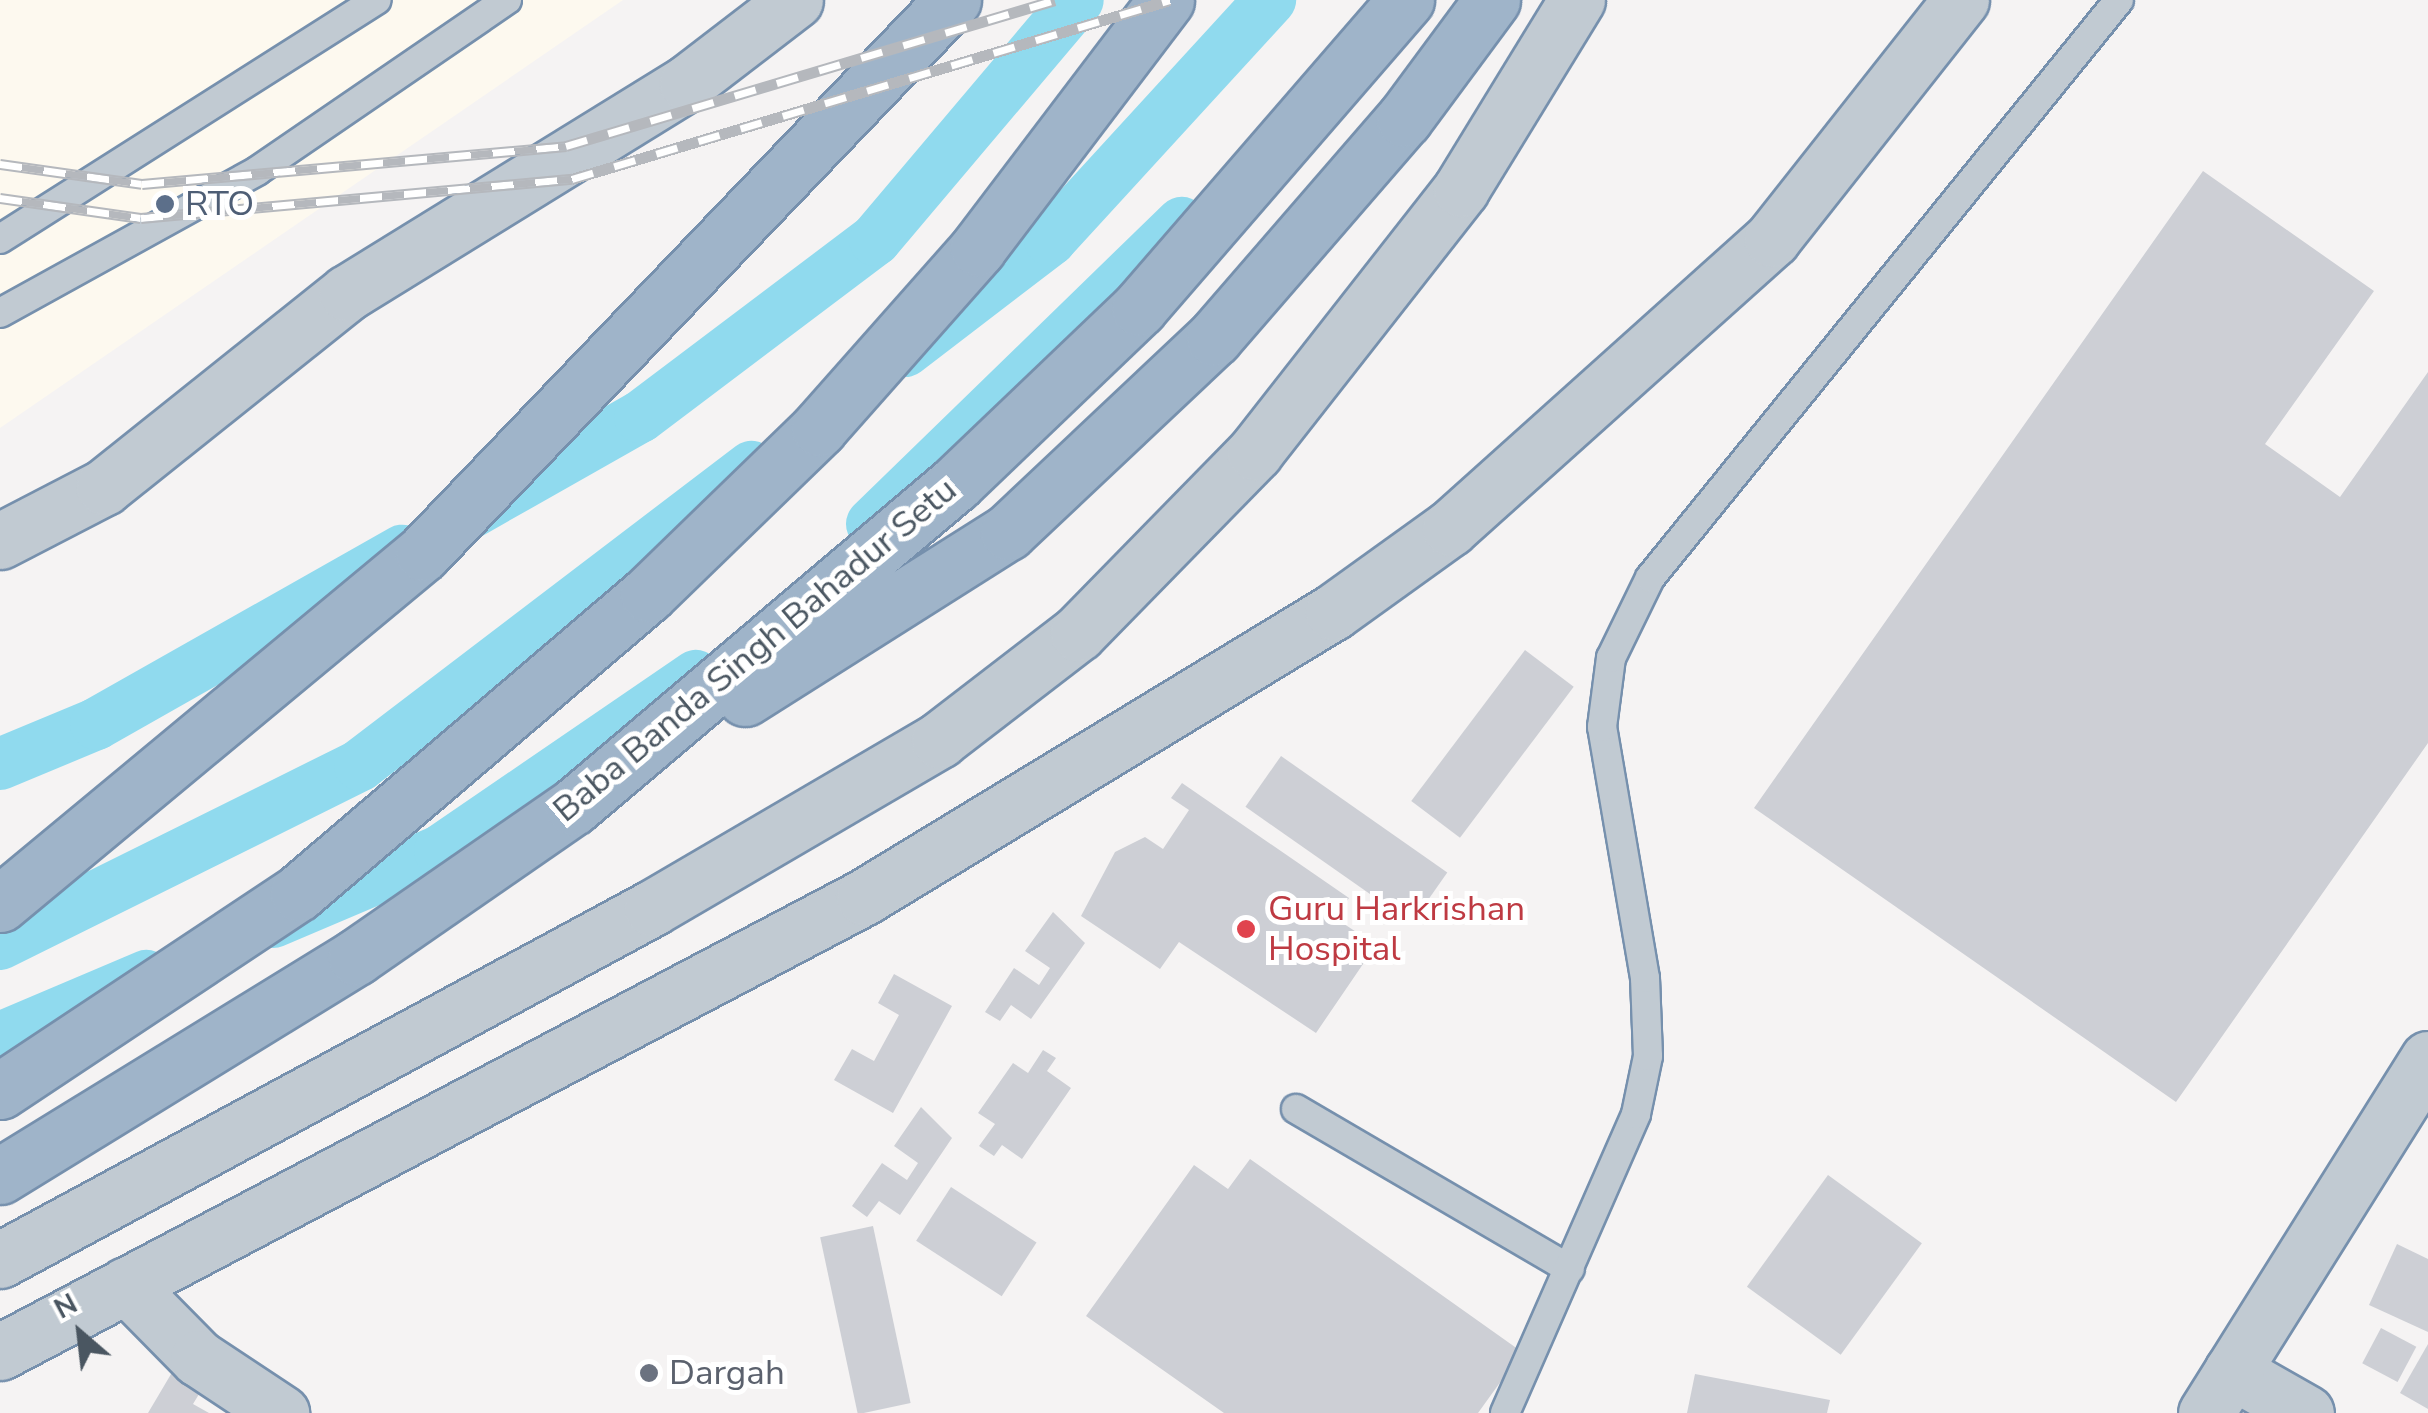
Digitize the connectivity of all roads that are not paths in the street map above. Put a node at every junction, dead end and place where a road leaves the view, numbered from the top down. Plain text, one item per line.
1 (377, 0) edge
2 (507, 0) edge
3 (795, 0) edge
4 (953, 0) edge
5 (1166, 0) edge
6 (1406, 0) edge
7 (1492, 0) edge
8 (1577, 0) edge
9 (1960, 0) edge
10 (2119, 0) edge
11 (0, 238) edge
12 (0, 313) edge
13 (0, 541) edge
14 (573, 807) junction
15 (0, 904) edge
16 (2428, 1059) edge
17 (0, 1091) edge
18 (1296, 1110) dead end
19 (0, 1176) edge
20 (0, 1260) edge
21 (1570, 1269) junction
22 (126, 1285) junction
23 (0, 1352) edge
24 (2219, 1392) edge
25 (281, 1413) edge
26 (1506, 1413) edge
27 (2306, 1413) edge

1 - 11 lane
2 - 12 lane
3 - 13 street
4 - 15 highway
5 - 17 highway
6 - 14 highway, Baba Banda Singh Bahadur Setu
7 - 14 highway
8 - 20 street
9 - 22 street
10 - 21 lane
14 - 19 highway, Baba Banda Singh Bahadur Setu
16 - 24 street
18 - 21 lane
21 - 26 lane
22 - 23 street
22 - 25 street
24 - 27 street

